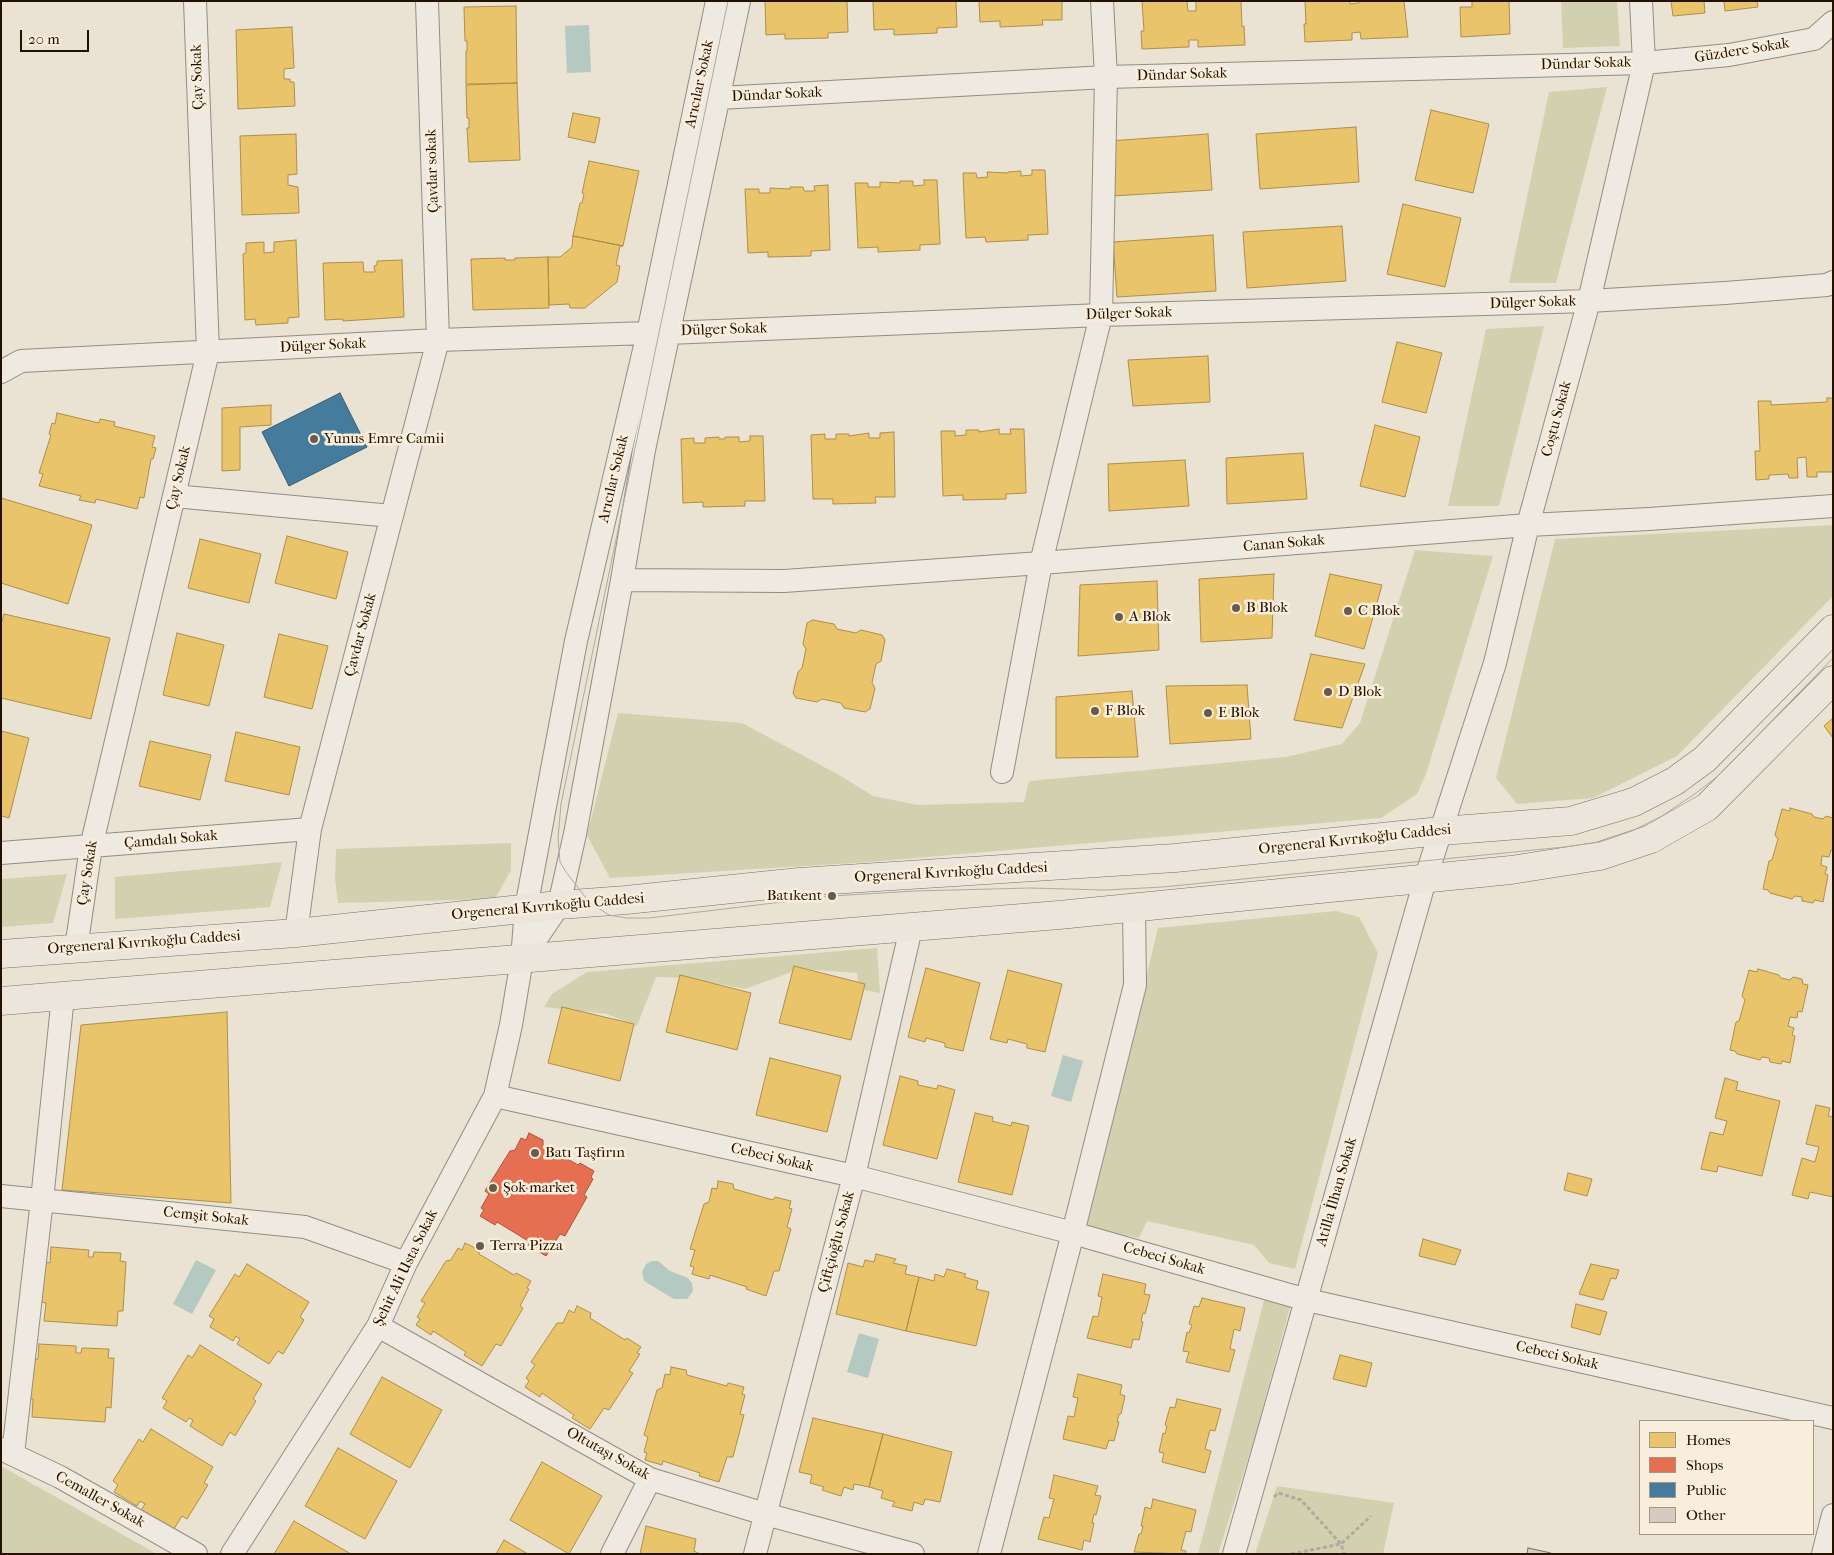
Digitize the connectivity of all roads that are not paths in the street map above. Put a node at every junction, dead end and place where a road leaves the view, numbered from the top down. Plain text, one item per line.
1 (195, 1) edge
2 (427, 1) edge
3 (717, 1) edge
4 (739, 1) edge
5 (1102, 1) edge
6 (1641, 1) edge
7 (1833, 22) edge
8 (1644, 63) junction
9 (1106, 77) junction
10 (719, 98) junction
11 (1833, 282) edge
12 (1589, 301) junction
13 (1101, 315) junction
14 (658, 333) junction
15 (438, 340) junction
16 (208, 352) junction
17 (1, 372) edge
18 (174, 496) junction
19 (1833, 506) edge
20 (392, 516) junction
21 (1528, 525) junction
22 (1041, 563) junction
23 (622, 580) junction
24 (1833, 629) edge
25 (1833, 680) edge
26 (1002, 772) dead end
27 (310, 829) junction
28 (1441, 831) junction
29 (91, 847) junction
30 (1, 853) edge
31 (1425, 880) junction
32 (559, 905) junction
33 (526, 908) junction
34 (1134, 908) junction
35 (911, 928) junction
36 (296, 933) junction
37 (76, 948) junction
38 (1, 954) edge
39 (522, 959) junction
40 (63, 996) junction
41 (1, 1001) edge
42 (495, 1096) junction
43 (854, 1176) junction
44 (1, 1196) edge
45 (42, 1200) junction
46 (1073, 1233) junction
47 (406, 1263) junction
48 (1307, 1300) junction
49 (378, 1326) junction
50 (1833, 1418) edge
51 (7, 1451) edge
52 (650, 1478) junction
53 (765, 1514) junction
54 (1833, 1515) edge
55 (196, 1554) edge
56 (232, 1554) edge
57 (612, 1554) edge
58 (755, 1554) edge
59 (913, 1554) edge
60 (989, 1554) edge
61 (1234, 1554) edge
62 (1823, 1554) edge

1 - 16 street, Çay Sokak
2 - 15 street, Çavdar sokak
3 - 14 street, Arıcılar Sokak
4 - 10 street
5 - 9 street
6 - 8 street, Coştu Sokak
7 - 8 street, Güzdere Sokak
8 - 9 street, Dündar Sokak
8 - 12 street, Coştu Sokak
9 - 10 street, Dündar Sokak
9 - 13 street
10 - 14 street
11 - 12 street, Dülger Sokak
12 - 13 street, Dülger Sokak
12 - 21 street, Coştu Sokak
13 - 14 street, Dülger Sokak
13 - 22 street
14 - 15 street, Dülger Sokak
14 - 23 street
14 - 33 street, Arıcılar Sokak
15 - 16 street, Dülger Sokak
15 - 20 street, Çavdar Sokak
16 - 17 street, Dülger Sokak
16 - 18 street, Çay Sokak
18 - 20 street
18 - 29 street, Çay Sokak
19 - 21 street, Canan Sokak
20 - 27 street, Çavdar Sokak
21 - 22 street, Canan Sokak
21 - 28 street, Coştu Sokak
22 - 23 street, Canan Sokak
22 - 26 street
23 - 32 street
24 - 28 main road, Orgeneral Kıvrıkoğlu Caddesi
25 - 31 main road
27 - 29 street, Çamdalı Sokak
27 - 36 street, Çavdar Sokak
28 - 31 street, Atilla İlhan Sokak
28 - 32 main road, Orgeneral Kıvrıkoğlu Caddesi
29 - 30 street, Çamdalı Sokak
29 - 37 street, Çay Sokak
31 - 34 main road
31 - 48 street, Atilla İlhan Sokak
32 - 33 main road, Orgeneral Kıvrıkoğlu Caddesi
32 - 39 street
33 - 36 main road, Orgeneral Kıvrıkoğlu Caddesi
33 - 39 street, Arıcılar Sokak
34 - 35 main road
34 - 46 street
35 - 39 main road
35 - 43 street, Çiftçioğlu Sokak
36 - 37 main road, Orgeneral Kıvrıkoğlu Caddesi
37 - 38 main road, Orgeneral Kıvrıkoğlu Caddesi
39 - 40 main road
39 - 42 street, Şehit Ali Usta Sokak
40 - 41 main road
40 - 45 street
42 - 43 street, Cebeci Sokak
42 - 47 street, Şehit Ali Usta Sokak
43 - 46 street, Cebeci Sokak
43 - 53 street, Çiftçioğlu Sokak
44 - 45 street, Cemşit Sokak
45 - 47 street, Cemşit Sokak
45 - 51 street
46 - 48 street, Cebeci Sokak
46 - 60 street
47 - 49 street, Şehit Ali Usta Sokak
48 - 50 street, Cebeci Sokak
48 - 61 street, Atilla İlhan Sokak
49 - 52 street, Oltutaşı Sokak
49 - 56 street, Şehit Ali Usta Sokak
51 - 55 street, Cemaller Sokak
52 - 53 street, Oltutaşı Sokak
52 - 57 street
53 - 58 street, Çiftçioğlu Sokak
53 - 59 street, Oltutaşı Sokak
54 - 62 street

